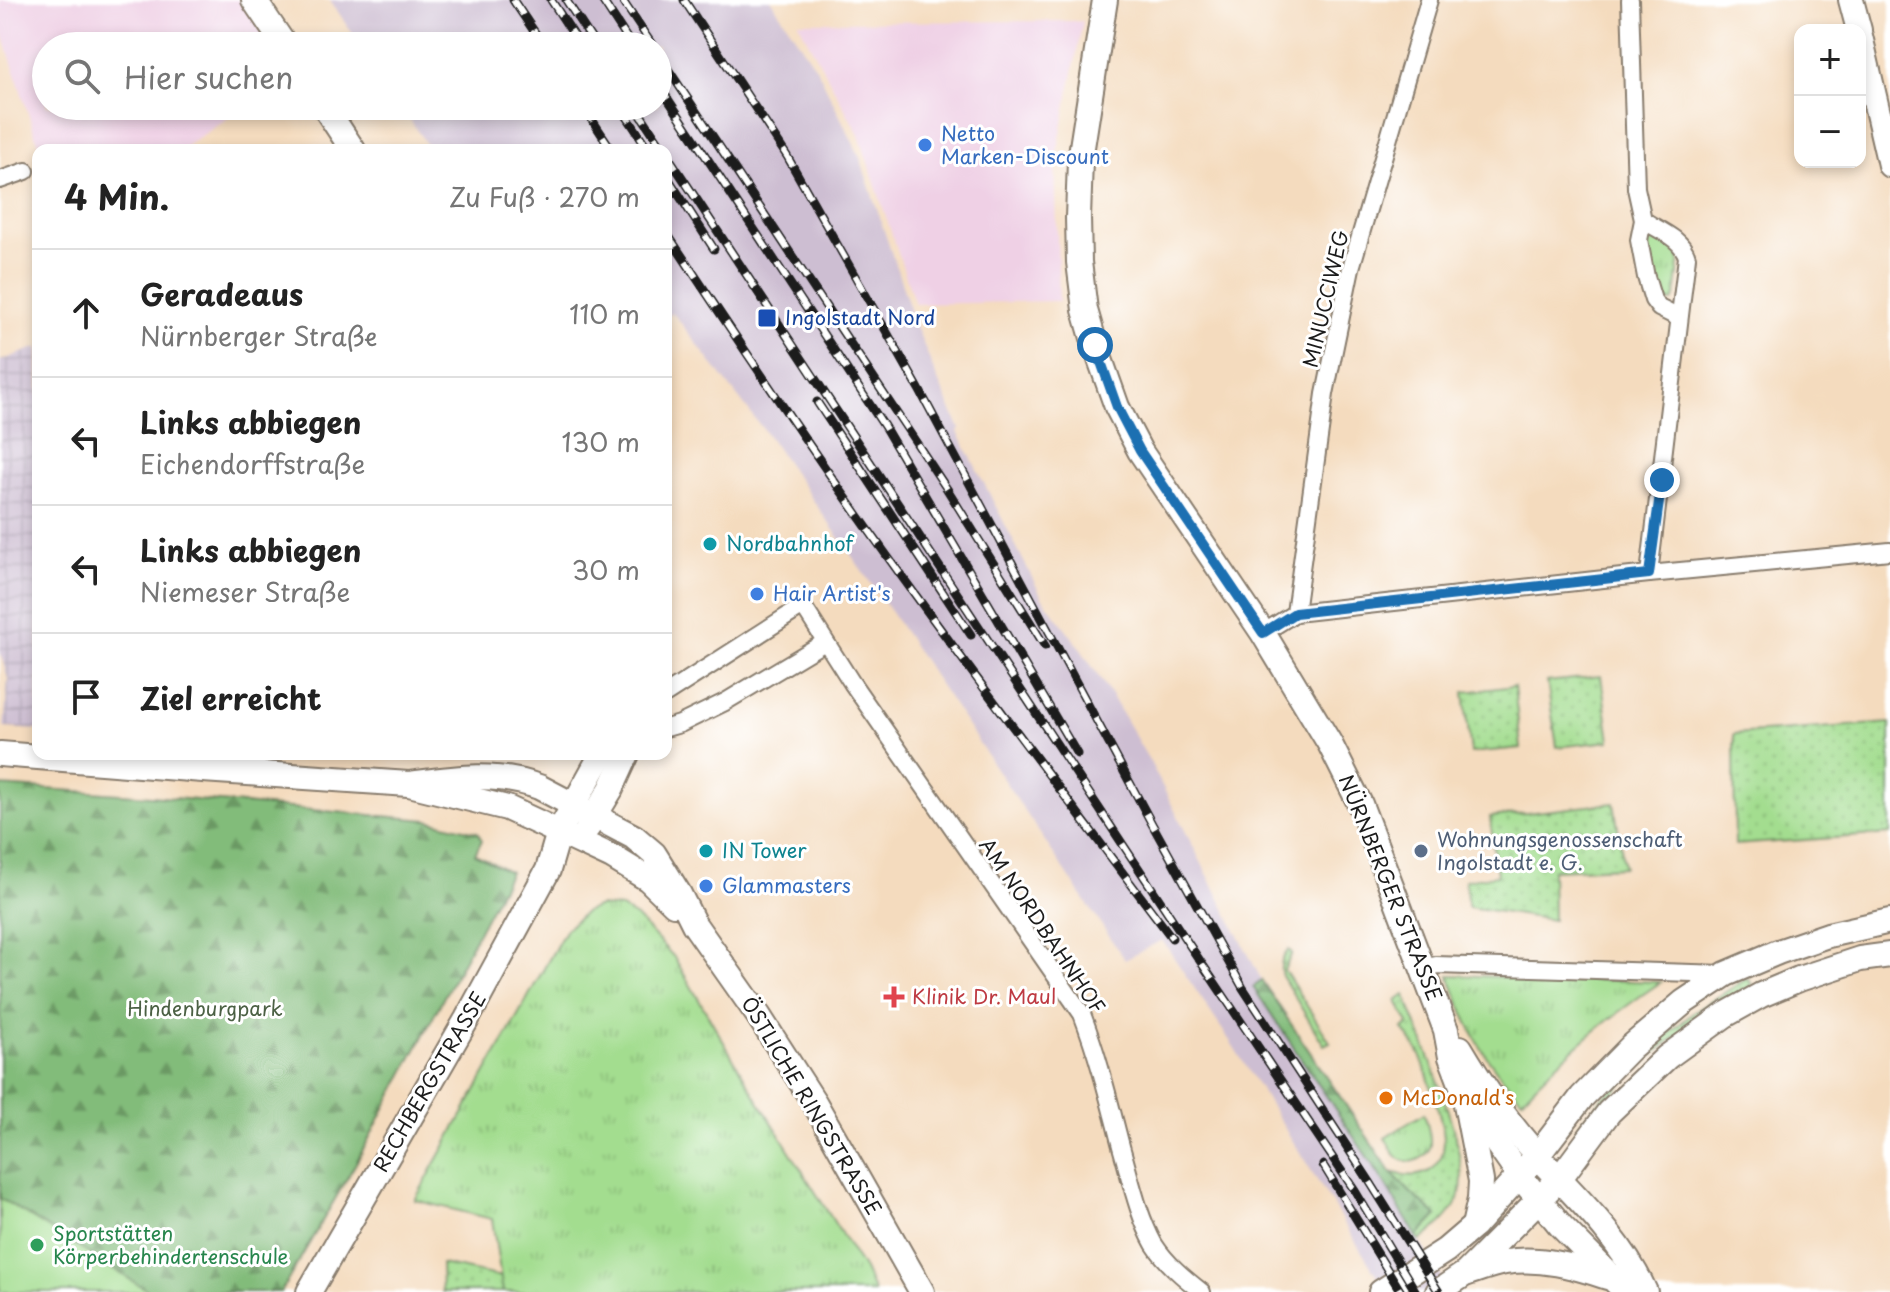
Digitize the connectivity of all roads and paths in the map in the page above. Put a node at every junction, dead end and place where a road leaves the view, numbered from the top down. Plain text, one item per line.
1 (254, 0) edge
2 (1105, 0) edge
3 (1429, 0) edge
4 (1630, 0) edge
5 (1851, 0) edge
6 (1857, 24) edge
7 (276, 32) edge
8 (1866, 63) edge
9 (333, 120) edge
10 (349, 144) edge
11 (1890, 165) edge
12 (26, 171) dead end
13 (0, 180) edge
14 (1643, 220) junction
15 (1679, 318) junction
16 (1890, 551) edge
17 (1649, 574) junction
18 (1295, 613) junction
19 (1263, 633) junction
20 (825, 642) junction
21 (672, 690) edge
22 (672, 726) edge
23 (0, 754) edge
24 (32, 757) edge
25 (76, 760) edge
26 (599, 760) edge
27 (624, 760) edge
28 (409, 784) junction
29 (573, 804) junction
30 (596, 817) junction
31 (568, 836) junction
32 (1890, 921) edge
33 (694, 924) junction
34 (1890, 955) edge
35 (1422, 968) junction
36 (1726, 974) junction
37 (1446, 1030) junction
38 (1462, 1086) junction
39 (1537, 1156) junction
40 (1519, 1175) junction
41 (1560, 1178) junction
42 (1539, 1199) junction
43 (1474, 1226) junction
44 (1466, 1273) junction
45 (1620, 1286) edge
46 (309, 1292) edge
47 (922, 1292) edge
48 (1202, 1292) edge
49 (1381, 1292) edge
50 (1438, 1292) edge
51 (1645, 1292) edge

1 - 7 street
2 - 19 street, NÜRNBERGER STRASSE
3 - 18 street, MINUCCIWEG
4 - 14 street
5 - 6 street
8 - 11 street
9 - 10 street
12 - 13 street
14 - 15 street
14 - 15 street
15 - 17 street
16 - 17 street
17 - 18 street
18 - 19 street
19 - 35 street, NÜRNBERGER STRASSE
20 - 21 street, AM NORDBAHNHOF
20 - 22 street
20 - 48 street, AM NORDBAHNHOF
23 - 24 street
25 - 28 street
26 - 29 street
27 - 30 street
28 - 29 street, ÖSTLICHE RINGSTRASSE
28 - 31 street, ÖSTLICHE RINGSTRASSE
29 - 30 street, ÖSTLICHE RINGSTRASSE
29 - 31 street
30 - 31 street
30 - 33 street, ÖSTLICHE RINGSTRASSE
31 - 33 street, ÖSTLICHE RINGSTRASSE
31 - 46 street, RECHBERGSTRASSE
32 - 36 street
33 - 47 street, ÖSTLICHE RINGSTRASSE
34 - 41 street
35 - 36 street
35 - 37 street, NÜRNBERGER STRASSE
36 - 39 street
37 - 38 street, NÜRNBERGER STRASSE
37 - 39 street, NÜRNBERGER STRASSE
38 - 40 street, NÜRNBERGER STRASSE
38 - 43 street
39 - 40 street
39 - 41 street, NÜRNBERGER STRASSE
40 - 42 street, NÜRNBERGER STRASSE
40 - 43 street
41 - 42 street
41 - 51 street, NÜRNBERGER STRASSE
42 - 44 street
42 - 45 street, NÜRNBERGER STRASSE
43 - 49 street
44 - 45 street
44 - 50 street

